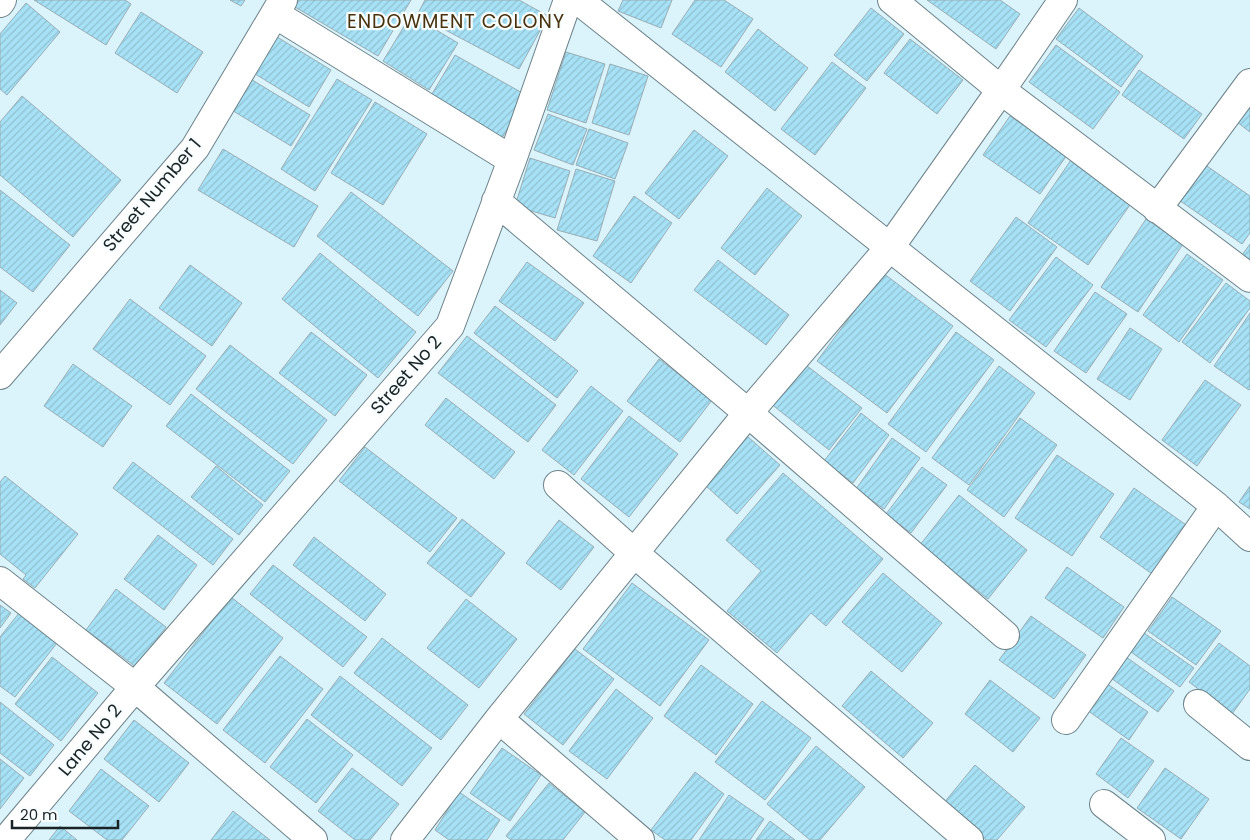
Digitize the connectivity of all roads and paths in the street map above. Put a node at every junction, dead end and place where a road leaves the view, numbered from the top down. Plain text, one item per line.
1 (568, 0) edge
2 (578, 0) edge
3 (892, 0) edge
4 (1063, 0) edge
5 (279, 7) edge
6 (1250, 83) edge
7 (1001, 90) junction
8 (512, 160) junction
9 (496, 201) junction
10 (1157, 209) junction
11 (890, 247) junction
12 (1250, 278) edge
13 (0, 374) edge
14 (748, 413) junction
15 (558, 485) dead end
16 (1216, 506) junction
17 (1250, 537) edge
18 (634, 553) junction
19 (0, 581) edge
20 (1005, 635) dead end
21 (135, 687) junction
22 (1198, 704) dead end
23 (499, 719) junction
24 (1066, 720) dead end
25 (1250, 746) edge
26 (1104, 804) dead end
27 (6, 840) edge
28 (313, 840) edge
29 (405, 840) edge
30 (640, 840) edge
31 (969, 840) edge
32 (1151, 840) edge

1 - 8 street, Street No 2
2 - 11 street
3 - 7 street
4 - 7 street
5 - 8 street
5 - 13 street, Street Number 1
6 - 10 street
7 - 10 street
7 - 11 street
8 - 9 street, Street No 2
9 - 14 street
9 - 21 street, Street No 2
10 - 12 street
11 - 14 street
11 - 16 street
14 - 18 street
14 - 20 street
15 - 18 street
16 - 17 street
16 - 24 street
18 - 23 street
18 - 31 street
19 - 21 street
21 - 27 street, Lane No 2
21 - 28 street
22 - 25 street
23 - 29 street
23 - 30 street
26 - 32 street

